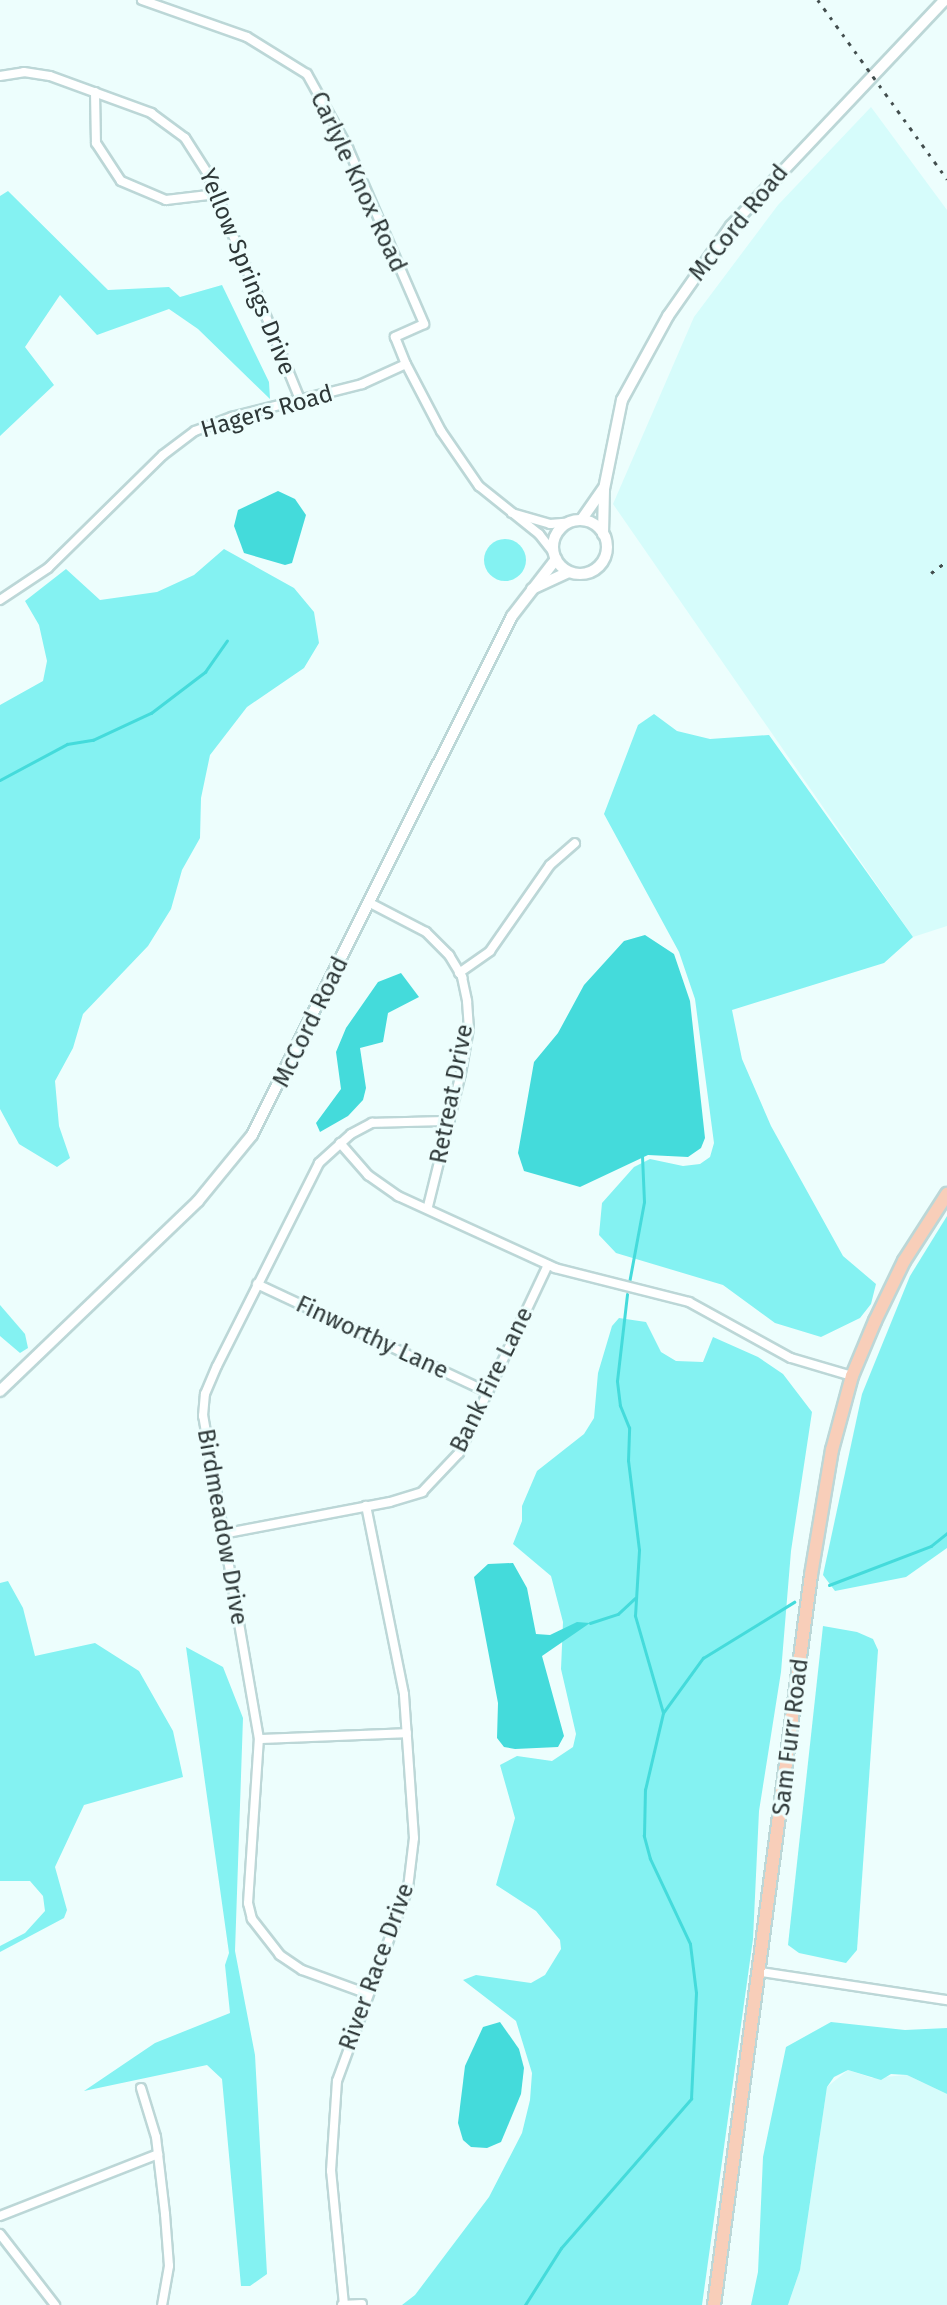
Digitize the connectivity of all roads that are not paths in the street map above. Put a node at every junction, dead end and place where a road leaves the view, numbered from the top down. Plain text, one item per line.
1 (142, 0) edge
2 (944, 0) edge
3 (0, 76) edge
4 (95, 92) junction
5 (217, 194) junction
6 (406, 364) junction
7 (300, 400) junction
8 (604, 489) junction
9 (512, 513) junction
10 (582, 519) junction
11 (571, 522) junction
12 (603, 534) junction
13 (555, 555) junction
14 (568, 572) junction
15 (533, 589) junction
16 (0, 600) edge
17 (575, 843) dead end
18 (370, 903) junction
19 (459, 972) junction
20 (450, 1121) junction
21 (340, 1143) junction
22 (947, 1194) edge
23 (428, 1206) junction
24 (548, 1265) junction
25 (257, 1284) junction
26 (852, 1376) junction
27 (0, 1391) edge
28 (488, 1392) junction
29 (366, 1506) junction
30 (222, 1534) junction
31 (407, 1733) junction
32 (258, 1739) junction
33 (761, 1972) junction
34 (368, 1994) junction
35 (947, 2000) edge
36 (141, 2088) dead end
37 (158, 2154) junction
38 (0, 2216) edge
39 (0, 2234) edge
40 (164, 2304) edge
41 (362, 2304) edge
42 (55, 2305) edge
43 (343, 2305) edge
44 (714, 2305) edge

1 - 6 street, Carlyle Knox Road
2 - 8 street, McCord Road
3 - 4 street, Yellow Springs Drive
4 - 5 street, Yellow Springs Drive
4 - 5 street
5 - 7 street, Yellow Springs Drive
6 - 7 street, Hagers Road
6 - 9 street
7 - 16 street, Hagers Road
8 - 10 street, McCord Road
8 - 12 street, McCord Road
9 - 11 street
9 - 13 street
10 - 11 street
10 - 12 street
11 - 13 street, McCord Road
12 - 14 street, McCord Road
13 - 14 street
13 - 15 street, McCord Road
14 - 15 street, McCord Road
15 - 18 street, McCord Road
17 - 19 street
18 - 19 street
18 - 27 street, McCord Road
19 - 20 street, Retreat Drive
20 - 21 street, Birdmeadow Drive
20 - 23 street, Retreat Drive
21 - 23 street
21 - 25 street, Birdmeadow Drive
22 - 26 main road, Sam Furr Road
23 - 24 street
24 - 26 street
24 - 28 street, Bank Fire Lane
25 - 28 street, Finworthy Lane
25 - 30 street, Birdmeadow Drive
26 - 33 main road, Sam Furr Road
28 - 29 street, Bank Fire Lane
29 - 30 street, Bank Fire Lane
29 - 31 street, River Race Drive
30 - 32 street, Birdmeadow Drive
31 - 32 street
31 - 34 street, River Race Drive
32 - 34 street, Birdmeadow Drive
33 - 35 street
33 - 44 main road, Sam Furr Road
34 - 43 street, River Race Drive
36 - 37 street
37 - 38 street
37 - 40 street
39 - 42 street
41 - 43 street

